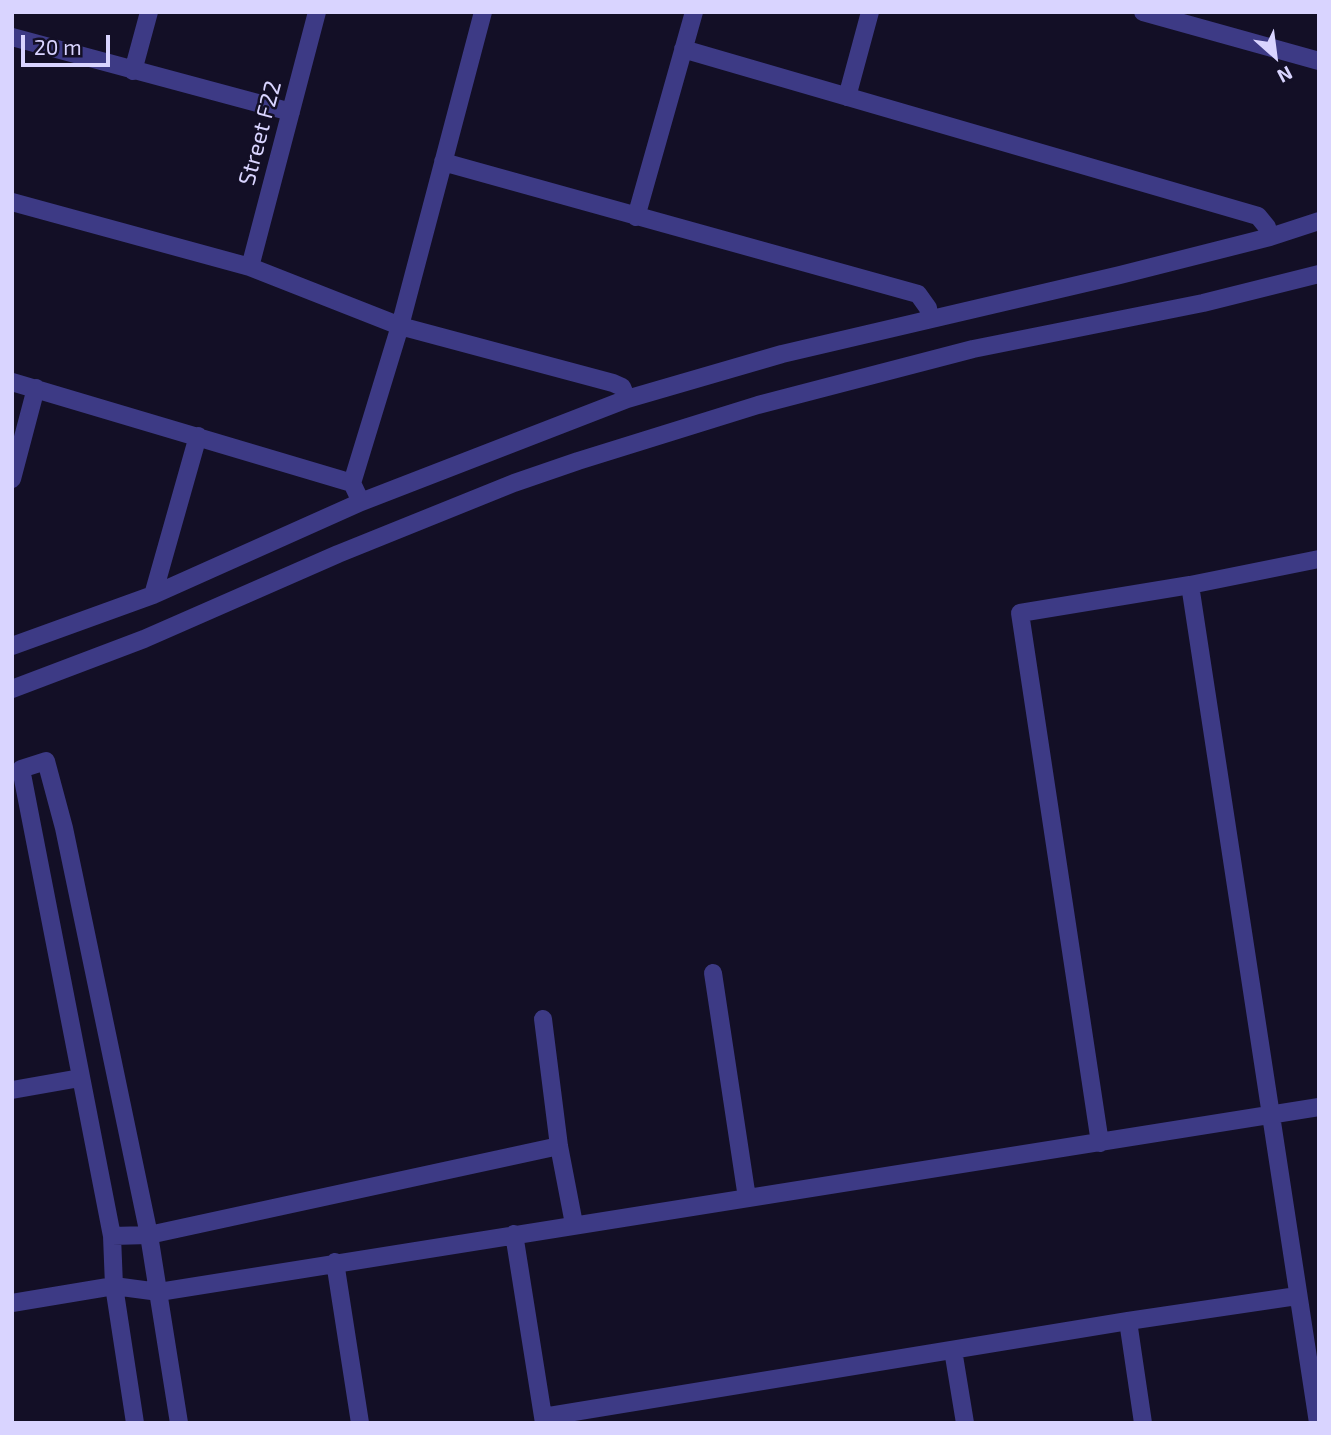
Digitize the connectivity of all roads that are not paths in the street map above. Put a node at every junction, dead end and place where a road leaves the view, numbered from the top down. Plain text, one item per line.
1 (149, 12) edge
2 (317, 12) edge
3 (484, 12) edge
4 (694, 12) edge
5 (870, 12) edge
6 (1143, 12) edge
7 (12, 37) edge
8 (683, 49) junction
9 (1319, 61) edge
10 (133, 71) junction
11 (847, 97) junction
12 (291, 112) junction
13 (443, 162) junction
14 (12, 202) edge
15 (636, 216) junction
16 (1319, 220) edge
17 (1270, 237) junction
18 (250, 267) junction
19 (1319, 274) edge
20 (930, 319) junction
21 (400, 326) junction
22 (12, 382) edge
23 (36, 388) junction
24 (626, 398) junction
25 (198, 436) junction
26 (12, 478) edge
27 (352, 483) junction
28 (361, 502) junction
29 (1319, 559) edge
30 (1190, 585) junction
31 (153, 595) junction
32 (12, 646) edge
33 (12, 689) edge
34 (713, 973) dead end
35 (542, 1019) dead end
36 (80, 1078) junction
37 (12, 1090) edge
38 (1319, 1107) edge
39 (1272, 1114) junction
40 (1100, 1143) junction
41 (559, 1146) junction
42 (747, 1198) junction
43 (574, 1224) junction
44 (514, 1234) junction
45 (149, 1235) junction
46 (112, 1236) junction
47 (335, 1262) junction
48 (114, 1286) junction
49 (159, 1292) junction
50 (1297, 1296) junction
51 (12, 1303) edge
52 (1128, 1321) junction
53 (953, 1350) junction
54 (544, 1420) edge
55 (135, 1423) edge
56 (179, 1423) edge
57 (360, 1423) edge
58 (965, 1423) edge
59 (1143, 1423) edge
60 (1318, 1423) edge

1 - 10 street
2 - 12 street, Street F22
3 - 13 street
4 - 8 street
5 - 11 street
6 - 9 street
7 - 10 street
8 - 11 street
8 - 15 street
10 - 12 street
11 - 17 street
12 - 18 street, Street F22
13 - 15 street
13 - 21 street
14 - 18 street
15 - 20 street
16 - 17 street
17 - 20 street
18 - 21 street
19 - 33 street
20 - 24 street
21 - 24 street
21 - 27 street
22 - 23 street
23 - 25 street
23 - 26 street
24 - 28 street
25 - 27 street
25 - 31 street
27 - 28 street
28 - 31 street
29 - 30 street
30 - 39 street
30 - 40 street
31 - 32 street
34 - 42 street
35 - 41 street
36 - 37 street
36 - 45 street
36 - 46 street
38 - 39 street
39 - 40 street
39 - 50 street
40 - 42 street
41 - 43 street
41 - 45 street
42 - 43 street
43 - 44 street
44 - 47 street
44 - 54 street
45 - 46 street
45 - 49 street
46 - 48 street
47 - 49 street
47 - 57 street
48 - 49 street
48 - 51 street
48 - 55 street
49 - 56 street
50 - 52 street
50 - 60 street
52 - 53 street
52 - 59 street
53 - 54 street
53 - 58 street

